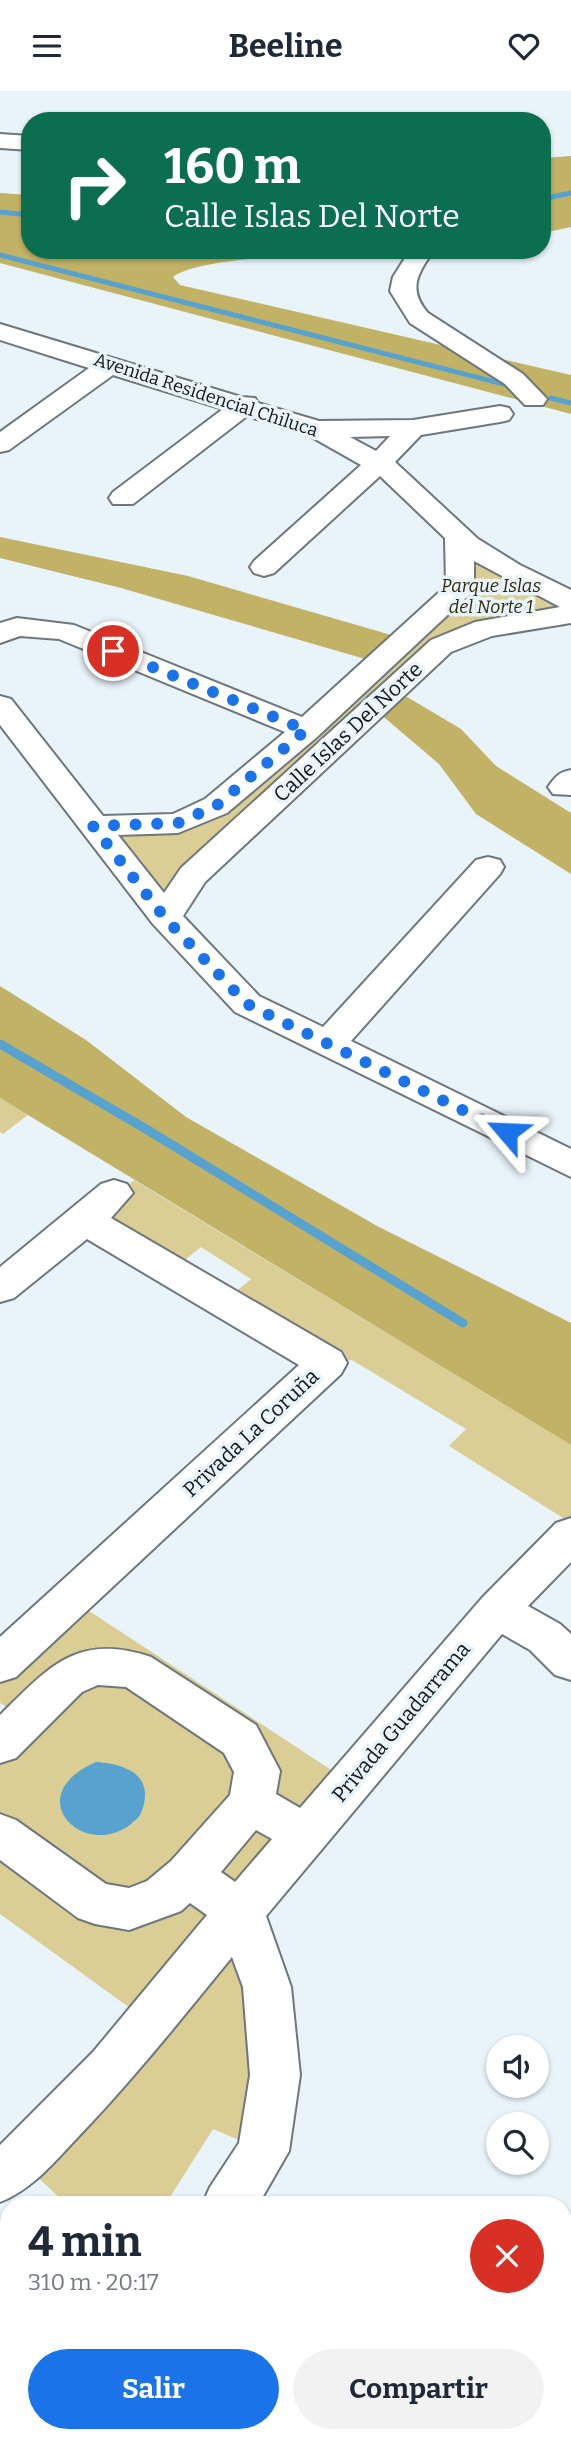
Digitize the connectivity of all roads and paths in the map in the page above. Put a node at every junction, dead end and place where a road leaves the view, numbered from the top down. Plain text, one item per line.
1 (0, 141) edge
2 (21, 142) edge
3 (416, 259) edge
4 (0, 332) edge
5 (32, 342) junction
6 (0, 343) edge
7 (111, 364) junction
8 (534, 399) dead end
9 (246, 404) junction
10 (500, 414) dead end
11 (413, 428) junction
12 (317, 429) junction
13 (0, 444) edge
14 (379, 463) junction
15 (123, 498) dead end
16 (459, 537) junction
17 (264, 567) dead end
18 (571, 601) edge
19 (571, 614) edge
20 (0, 634) edge
21 (0, 705) edge
22 (306, 730) junction
23 (93, 826) junction
24 (488, 867) dead end
25 (165, 918) junction
26 (327, 1045) junction
27 (564, 1149) edge
28 (0, 1288) edge
29 (571, 1535) edge
30 (497, 1610) junction
31 (571, 1662) edge
32 (0, 1664) edge
33 (8, 1722) edge
34 (251, 1803) junction
35 (0, 1834) edge
36 (306, 1835) junction
37 (188, 1876) junction
38 (240, 1910) junction
39 (0, 2177) edge
40 (234, 2196) edge

1 - 2 street
3 - 8 street
4 - 5 street, Avenida Residencial Chiluca
5 - 6 street
5 - 7 street, Avenida Residencial Chiluca
7 - 9 street, Avenida Residencial Chiluca
7 - 13 street
9 - 12 street, Avenida Residencial Chiluca
9 - 15 street
10 - 11 street
11 - 12 street
11 - 14 street
12 - 14 street, Avenida Residencial Chiluca
14 - 16 street, Avenida Residencial Chiluca
14 - 17 street
16 - 18 street, Avenida Residencial Chiluca
16 - 22 street, Calle Islas Del Norte
19 - 25 street, Calle Islas Del Norte
20 - 22 street
21 - 23 street
22 - 23 street, Calle Islas Del Norte
23 - 25 street
24 - 26 street
25 - 26 street
26 - 27 street
28 - 32 street, Privada La Coruña
29 - 30 street, Privada Guadarrama
30 - 31 street
30 - 36 street, Privada Guadarrama
33 - 34 street
34 - 36 street
34 - 37 street
35 - 37 street
36 - 38 street, Privada Guadarrama
37 - 38 street
38 - 39 street, Privada Guadarrama
38 - 40 street

